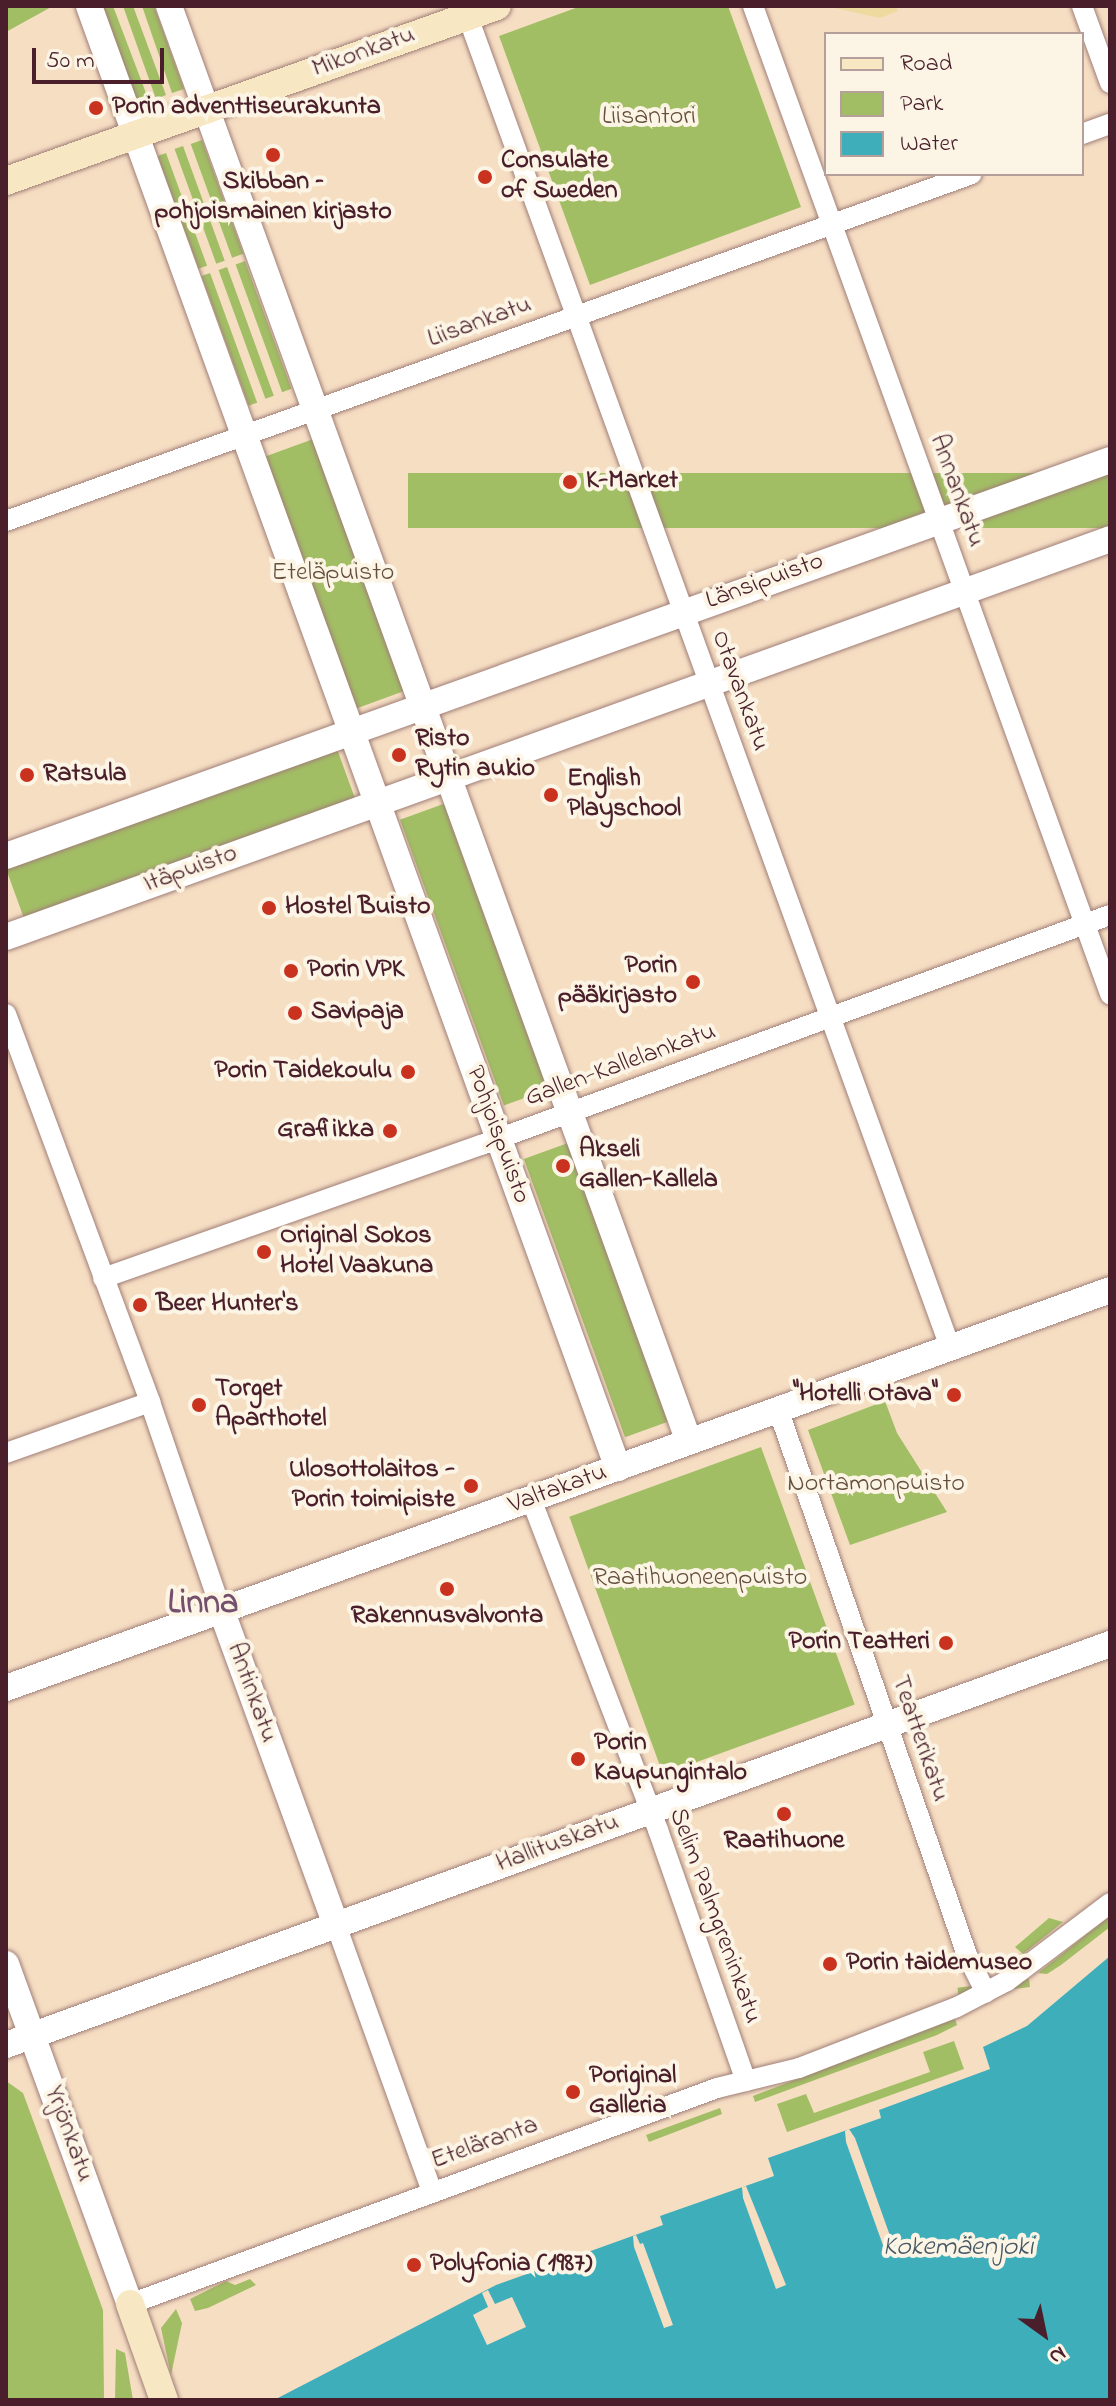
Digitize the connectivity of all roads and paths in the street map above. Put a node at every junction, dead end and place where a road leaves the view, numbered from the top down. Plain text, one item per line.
1 (89, 6) edge
2 (169, 6) edge
3 (497, 6) edge
4 (753, 6) edge
5 (1082, 6) edge
6 (466, 11) edge
7 (1110, 83) edge
8 (207, 109) junction
9 (1110, 124) edge
10 (1084, 133) edge
11 (136, 134) junction
12 (966, 176) edge
13 (6, 181) edge
14 (832, 224) junction
15 (576, 316) junction
16 (314, 410) junction
17 (243, 436) junction
18 (1110, 460) edge
19 (939, 520) junction
20 (6, 521) edge
21 (1110, 539) edge
22 (965, 592) junction
23 (683, 611) junction
24 (710, 684) junction
25 (421, 707) junction
26 (350, 732) junction
27 (447, 777) junction
28 (375, 802) junction
29 (6, 856) edge
30 (1110, 915) edge
31 (1085, 924) junction
32 (6, 937) edge
33 (1110, 994) edge
34 (6, 1014) edge
35 (829, 1016) junction
36 (568, 1114) junction
37 (498, 1138) junction
38 (103, 1278) junction
39 (1110, 1290) edge
40 (950, 1347) junction
41 (150, 1402) junction
42 (778, 1409) junction
43 (689, 1442) junction
44 (6, 1453) edge
45 (618, 1468) junction
46 (531, 1499) junction
47 (222, 1612) junction
48 (1110, 1644) edge
49 (6, 1688) edge
50 (886, 1725) junction
51 (648, 1811) junction
52 (1110, 1903) edge
53 (336, 1925) junction
54 (6, 1964) edge
55 (986, 1993) junction
56 (32, 2035) junction
57 (6, 2045) edge
58 (746, 2081) junction
59 (432, 2191) junction
60 (130, 2304) junction
61 (164, 2400) edge

1 - 11 street
2 - 8 street
3 - 6 main road, Mikonkatu
4 - 14 street, Annankatu
5 - 7 street
6 - 8 main road, Mikonkatu
6 - 15 street, Otavankatu
8 - 11 main road, Mikonkatu
8 - 16 street
9 - 10 street
11 - 13 main road, Mikonkatu
11 - 17 street
12 - 14 street, Liisankatu
14 - 15 street, Liisankatu
14 - 19 street, Annankatu
15 - 16 street, Liisankatu
15 - 23 street, Otavankatu
16 - 17 street, Liisankatu
16 - 25 street
17 - 20 street, Liisankatu
17 - 26 street
18 - 19 street, Länsipuisto
19 - 22 street, Annankatu
19 - 23 street, Länsipuisto
21 - 22 street
22 - 24 street
22 - 31 street, Annankatu
23 - 24 street, Otavankatu
23 - 25 street, Länsipuisto
24 - 27 street
24 - 35 street, Otavankatu
25 - 26 street, Länsipuisto
25 - 27 street
26 - 28 street, Pohjoispuisto
26 - 29 street
27 - 28 street, Itäpuisto
27 - 36 street
28 - 32 street, Itäpuisto
28 - 37 street, Pohjoispuisto
30 - 31 street, Gallen-Kallelankatu
31 - 33 street, Annankatu
31 - 35 street, Gallen-Kallelankatu
34 - 38 street, Antinkatu
35 - 36 street, Gallen-Kallelankatu
35 - 40 street, Otavankatu
36 - 37 street, Gallen-Kallelankatu
36 - 43 street
37 - 38 street, Gallen-Kallelankatu
37 - 45 street, Pohjoispuisto
38 - 41 street, Antinkatu
39 - 40 street, Valtakatu
40 - 42 street, Valtakatu
41 - 44 street
41 - 47 street, Antinkatu
42 - 43 street, Valtakatu
42 - 50 street, Teatterikatu
43 - 45 street, Valtakatu
45 - 46 street, Valtakatu
46 - 47 street, Valtakatu
46 - 51 street, Selim Palmgreninkatu
47 - 49 street, Valtakatu
47 - 53 street, Antinkatu
48 - 50 street, Hallituskatu
50 - 51 street, Hallituskatu
50 - 55 street, Teatterikatu
51 - 53 street, Hallituskatu
51 - 58 street, Selim Palmgreninkatu
52 - 55 street, Eteläranta
53 - 56 street, Hallituskatu
53 - 59 street, Antinkatu
54 - 56 street, Yrjönkatu
55 - 58 street, Eteläranta
56 - 57 street, Hallituskatu
56 - 60 street, Yrjönkatu
58 - 59 street, Eteläranta
59 - 60 street, Eteläranta
60 - 61 main road

